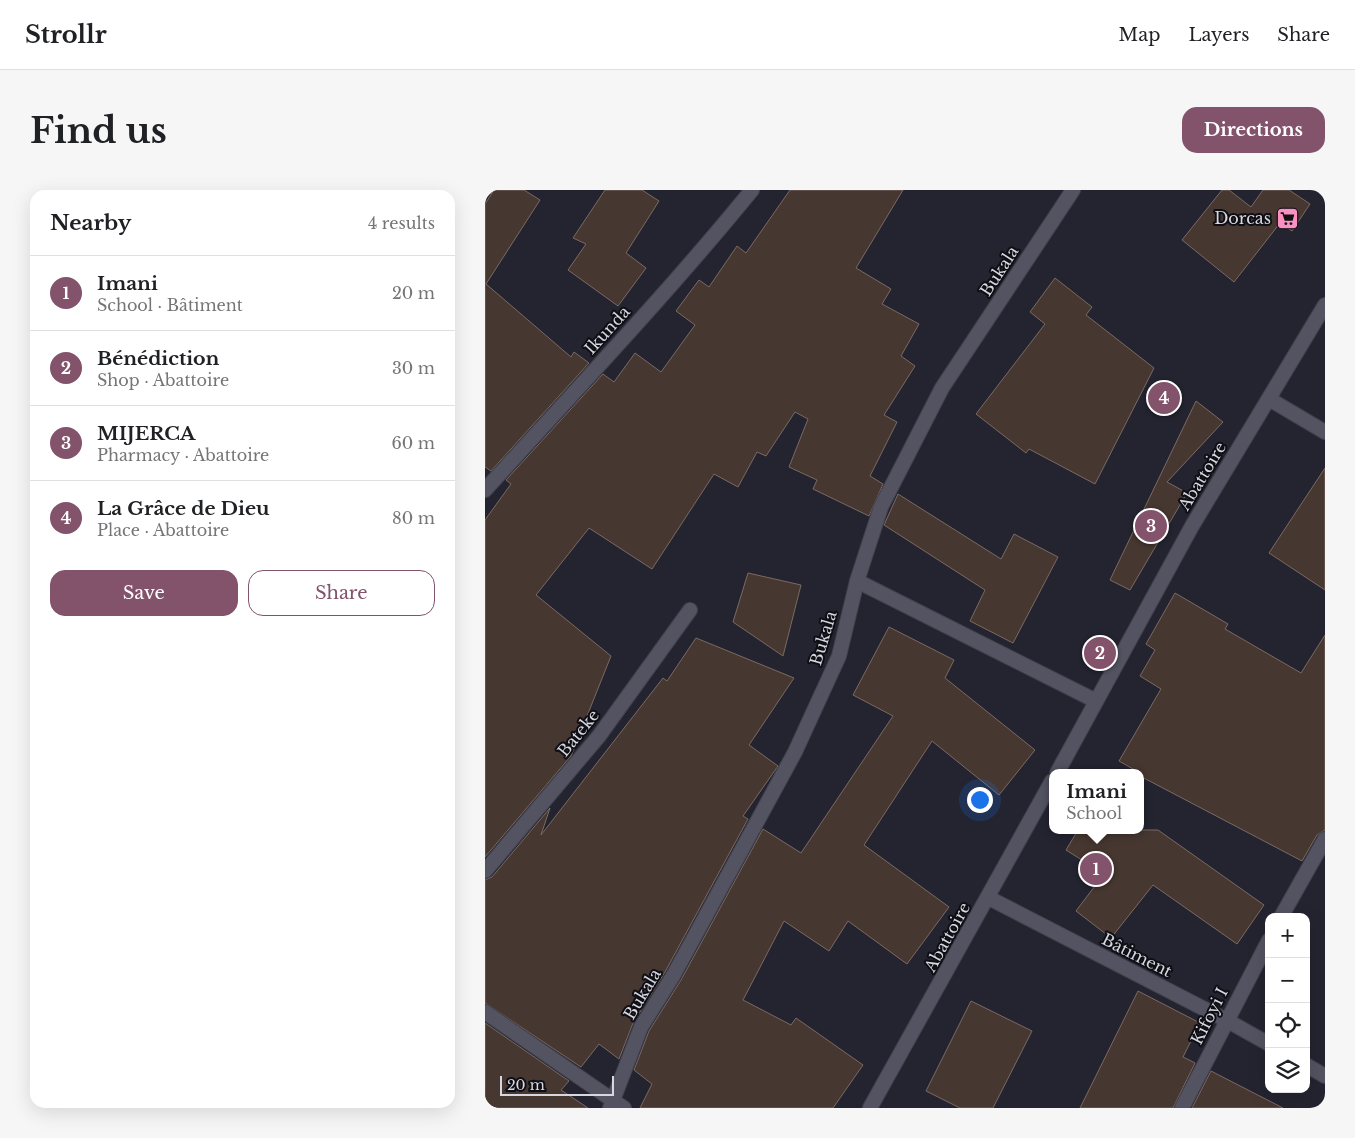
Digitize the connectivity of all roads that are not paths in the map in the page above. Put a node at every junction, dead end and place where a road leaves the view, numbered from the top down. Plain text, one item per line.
1 (752, 190) edge
2 (1073, 190) edge
3 (1325, 305) edge
4 (1269, 399) junction
5 (1325, 432) edge
6 (485, 490) edge
7 (857, 581) junction
8 (690, 610) dead end
9 (1096, 701) junction
10 (1059, 769) edge
11 (1049, 787) edge
12 (1325, 839) edge
13 (485, 872) edge
14 (989, 898) junction
15 (1283, 913) edge
16 (1265, 948) edge
17 (485, 1012) edge
18 (1227, 1020) junction
19 (1265, 1042) edge
20 (1310, 1068) edge
21 (1325, 1076) edge
22 (616, 1106) edge
23 (870, 1108) edge
24 (1182, 1108) edge

1 - 6 street, Ikunda
2 - 7 street, Bukala
3 - 4 street, Abattoire
4 - 5 street
4 - 9 street, Abattoire
7 - 9 street
7 - 22 street, Bukala
8 - 13 street, Bateke
9 - 10 street, Abattoire
11 - 14 street, Abattoire
12 - 15 street
14 - 18 street, Bâtiment
14 - 23 street, Abattoire
16 - 18 street, Kifoyi I
17 - 22 street
18 - 19 street, Bâtiment
18 - 24 street, Kifoyi I
20 - 21 street

